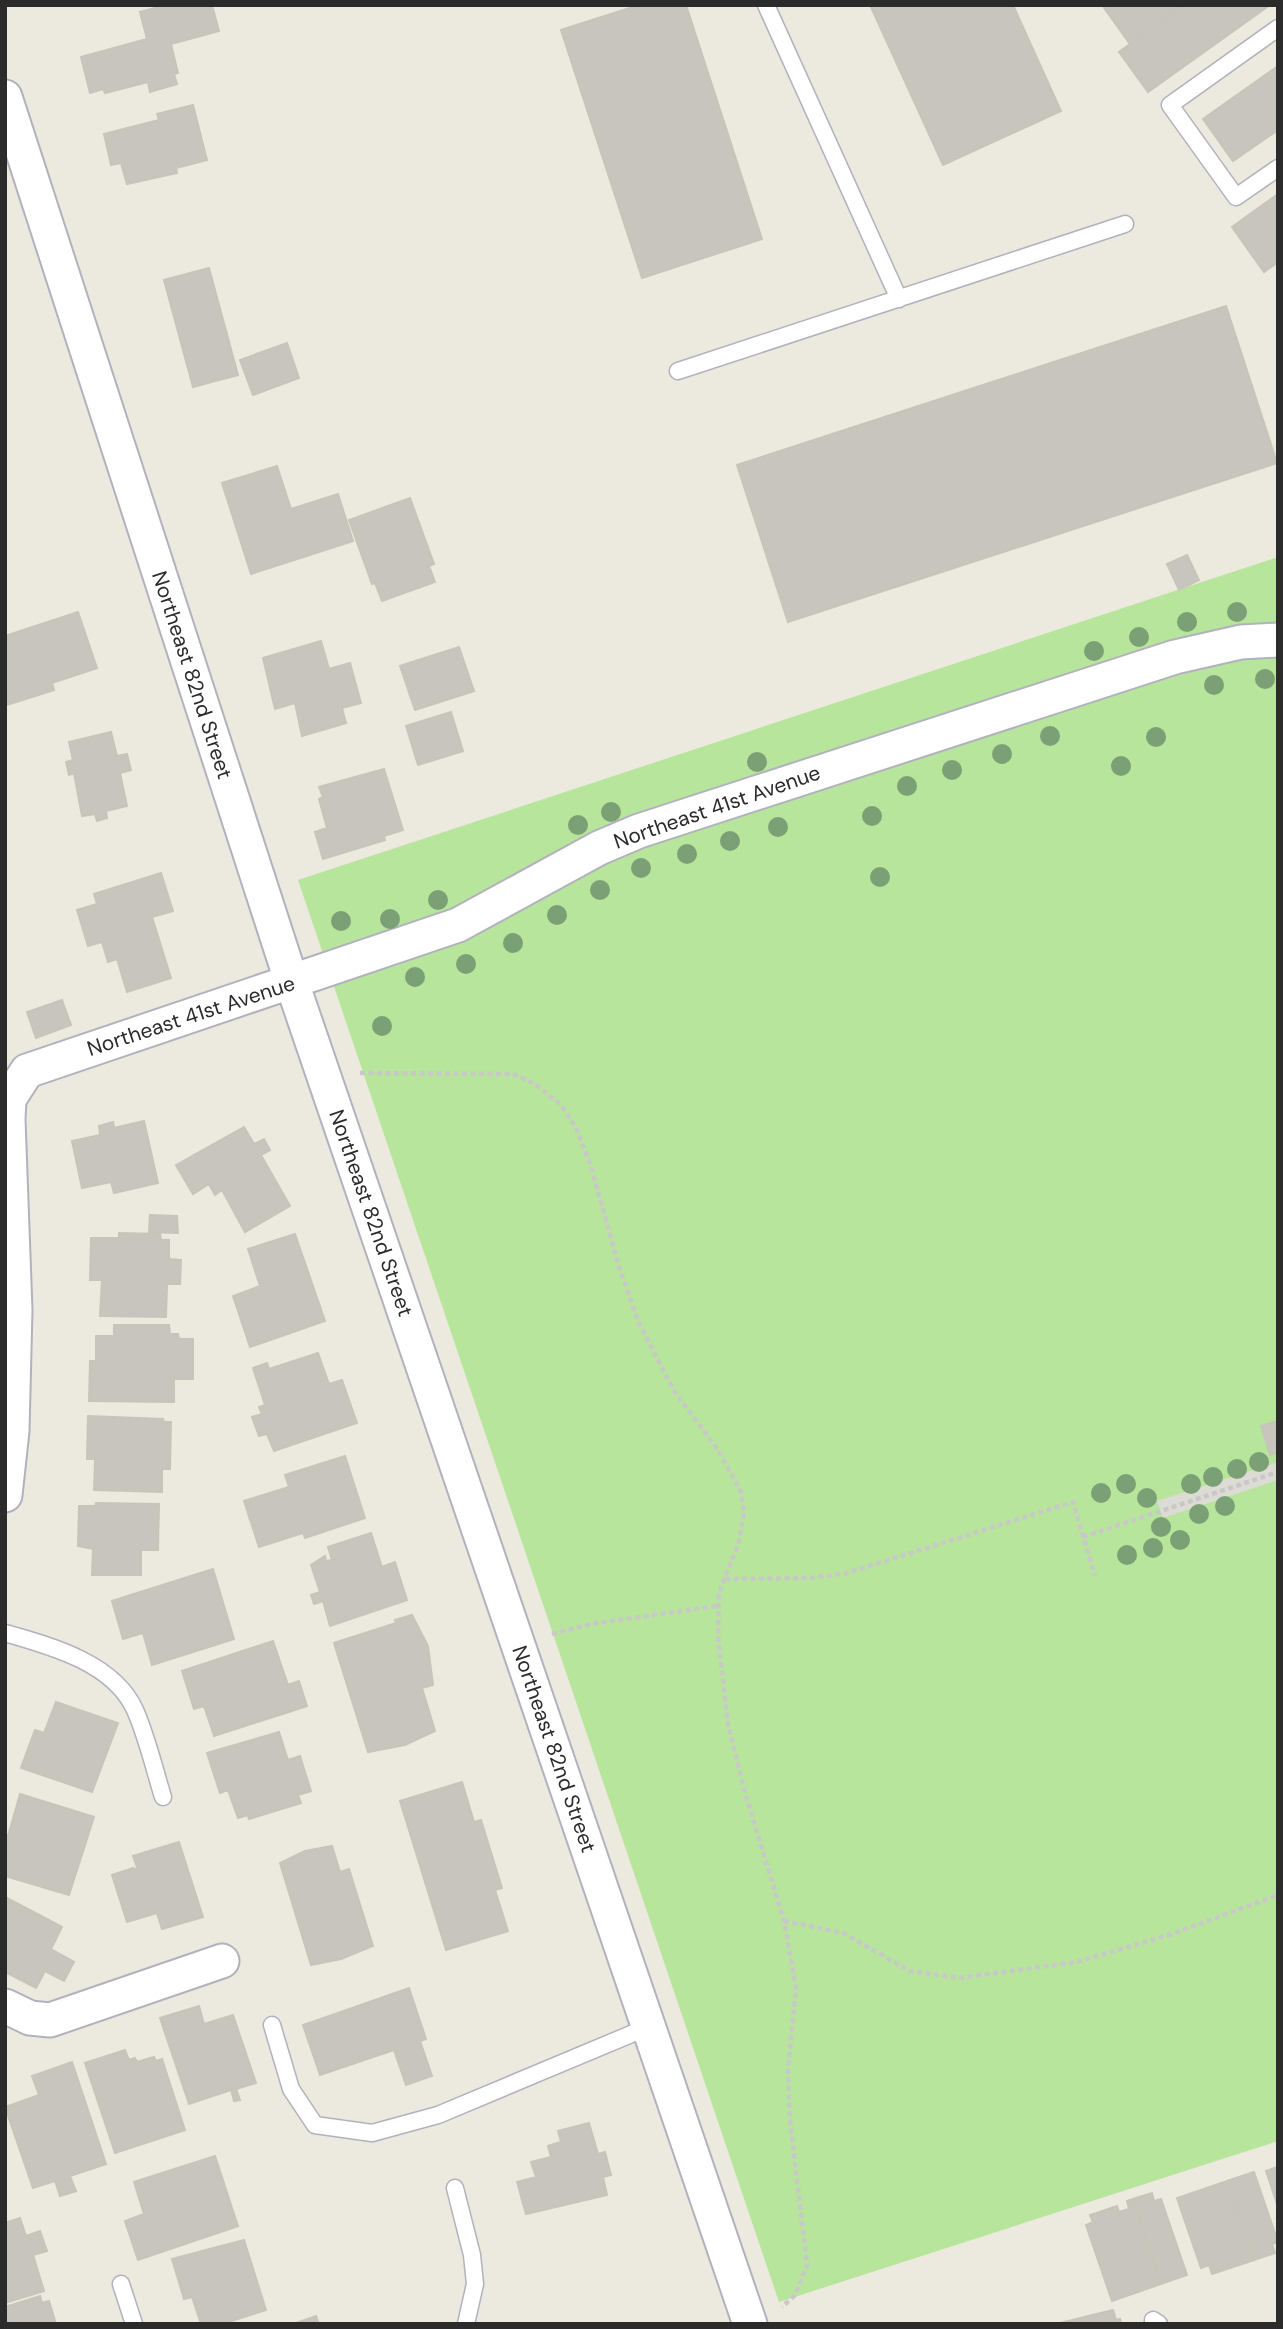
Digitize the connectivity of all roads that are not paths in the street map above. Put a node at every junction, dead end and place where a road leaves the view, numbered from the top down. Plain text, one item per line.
1 (765, 5) edge
2 (1278, 28) edge
3 (5, 97) edge
4 (1278, 168) edge
5 (1125, 224) dead end
6 (898, 299) junction
7 (678, 371) dead end
8 (1278, 640) edge
9 (292, 984) junction
10 (5, 1494) edge
11 (5, 1633) edge
12 (163, 1797) dead end
13 (222, 1961) dead end
14 (5, 2006) edge
15 (272, 2025) dead end
16 (648, 2027) junction
17 (455, 2188) dead end
18 (121, 2284) dead end
19 (134, 2324) edge
20 (466, 2324) edge
21 (750, 2324) edge

1 - 6 lane
2 - 4 lane
3 - 9 street, Northeast 82nd Street
5 - 6 lane
6 - 7 lane
8 - 9 street, Northeast 41st Avenue
9 - 10 street, Northeast 41st Avenue
9 - 16 street, Northeast 82nd Street
11 - 12 lane
13 - 14 street
15 - 16 lane
16 - 21 street, Northeast 82nd Street
17 - 20 lane
18 - 19 lane

